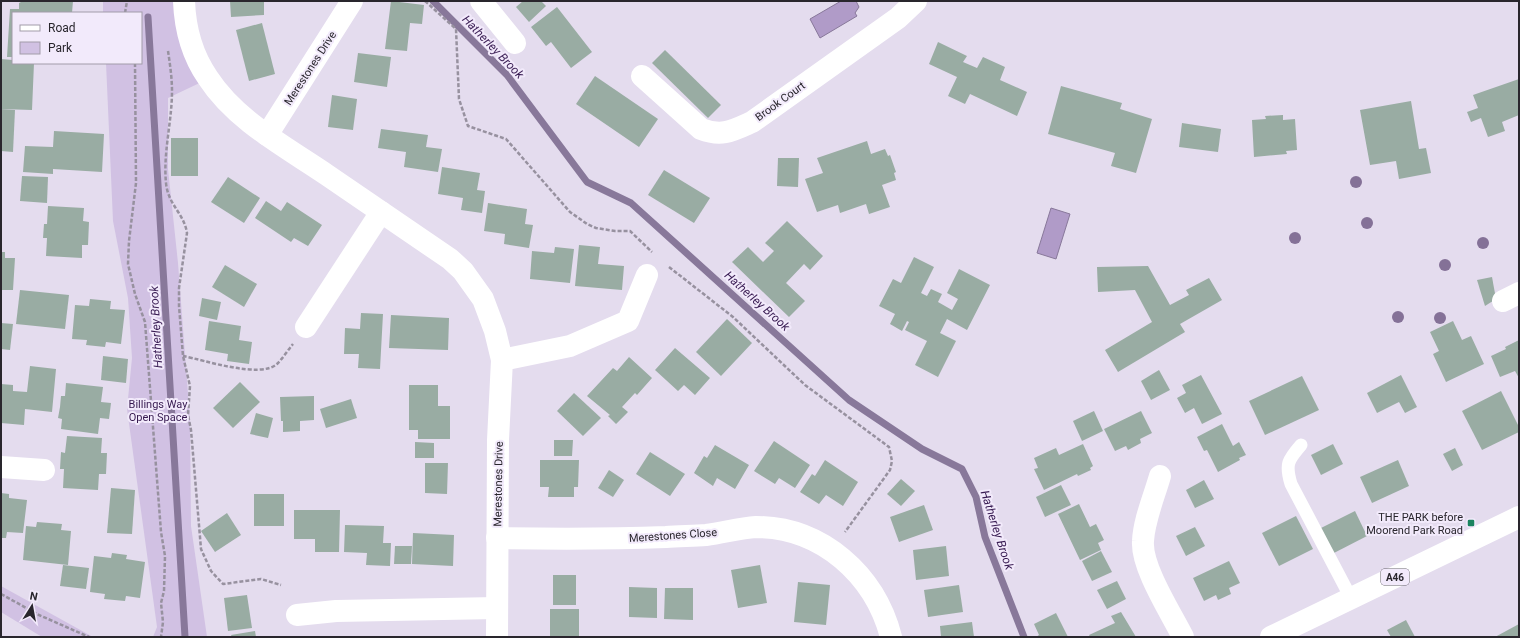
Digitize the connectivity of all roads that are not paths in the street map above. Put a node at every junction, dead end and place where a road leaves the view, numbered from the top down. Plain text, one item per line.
1 (184, 1) edge
2 (352, 1) edge
3 (481, 1) edge
4 (916, 1) edge
5 (515, 43) dead end
6 (642, 76) dead end
7 (267, 135) junction
8 (382, 212) junction
9 (647, 275) dead end
10 (306, 327) road end
11 (502, 360) junction
12 (1301, 445) dead end
13 (1, 467) edge
14 (44, 470) dead end
15 (1160, 476) dead end
16 (1519, 517) edge
17 (497, 538) junction
18 (1351, 598) junction
19 (497, 608) junction
20 (297, 615) dead end
21 (497, 637) edge
22 (891, 637) edge
23 (1183, 637) edge
24 (1271, 637) edge

1 - 7 street, Merestones Drive
2 - 7 street, Merestones Drive
3 - 5 street
4 - 6 street, Brook Court
7 - 8 street, Merestones Drive
8 - 10 street
8 - 11 street, Merestones Drive
9 - 11 street
11 - 17 street, Merestones Drive
12 - 18 lane
13 - 14 street
15 - 23 street
16 - 18 street, A46
17 - 19 street, Merestones Drive
17 - 22 street, Merestones Close
18 - 24 street, A46
19 - 20 street
19 - 21 street, Merestones Drive

